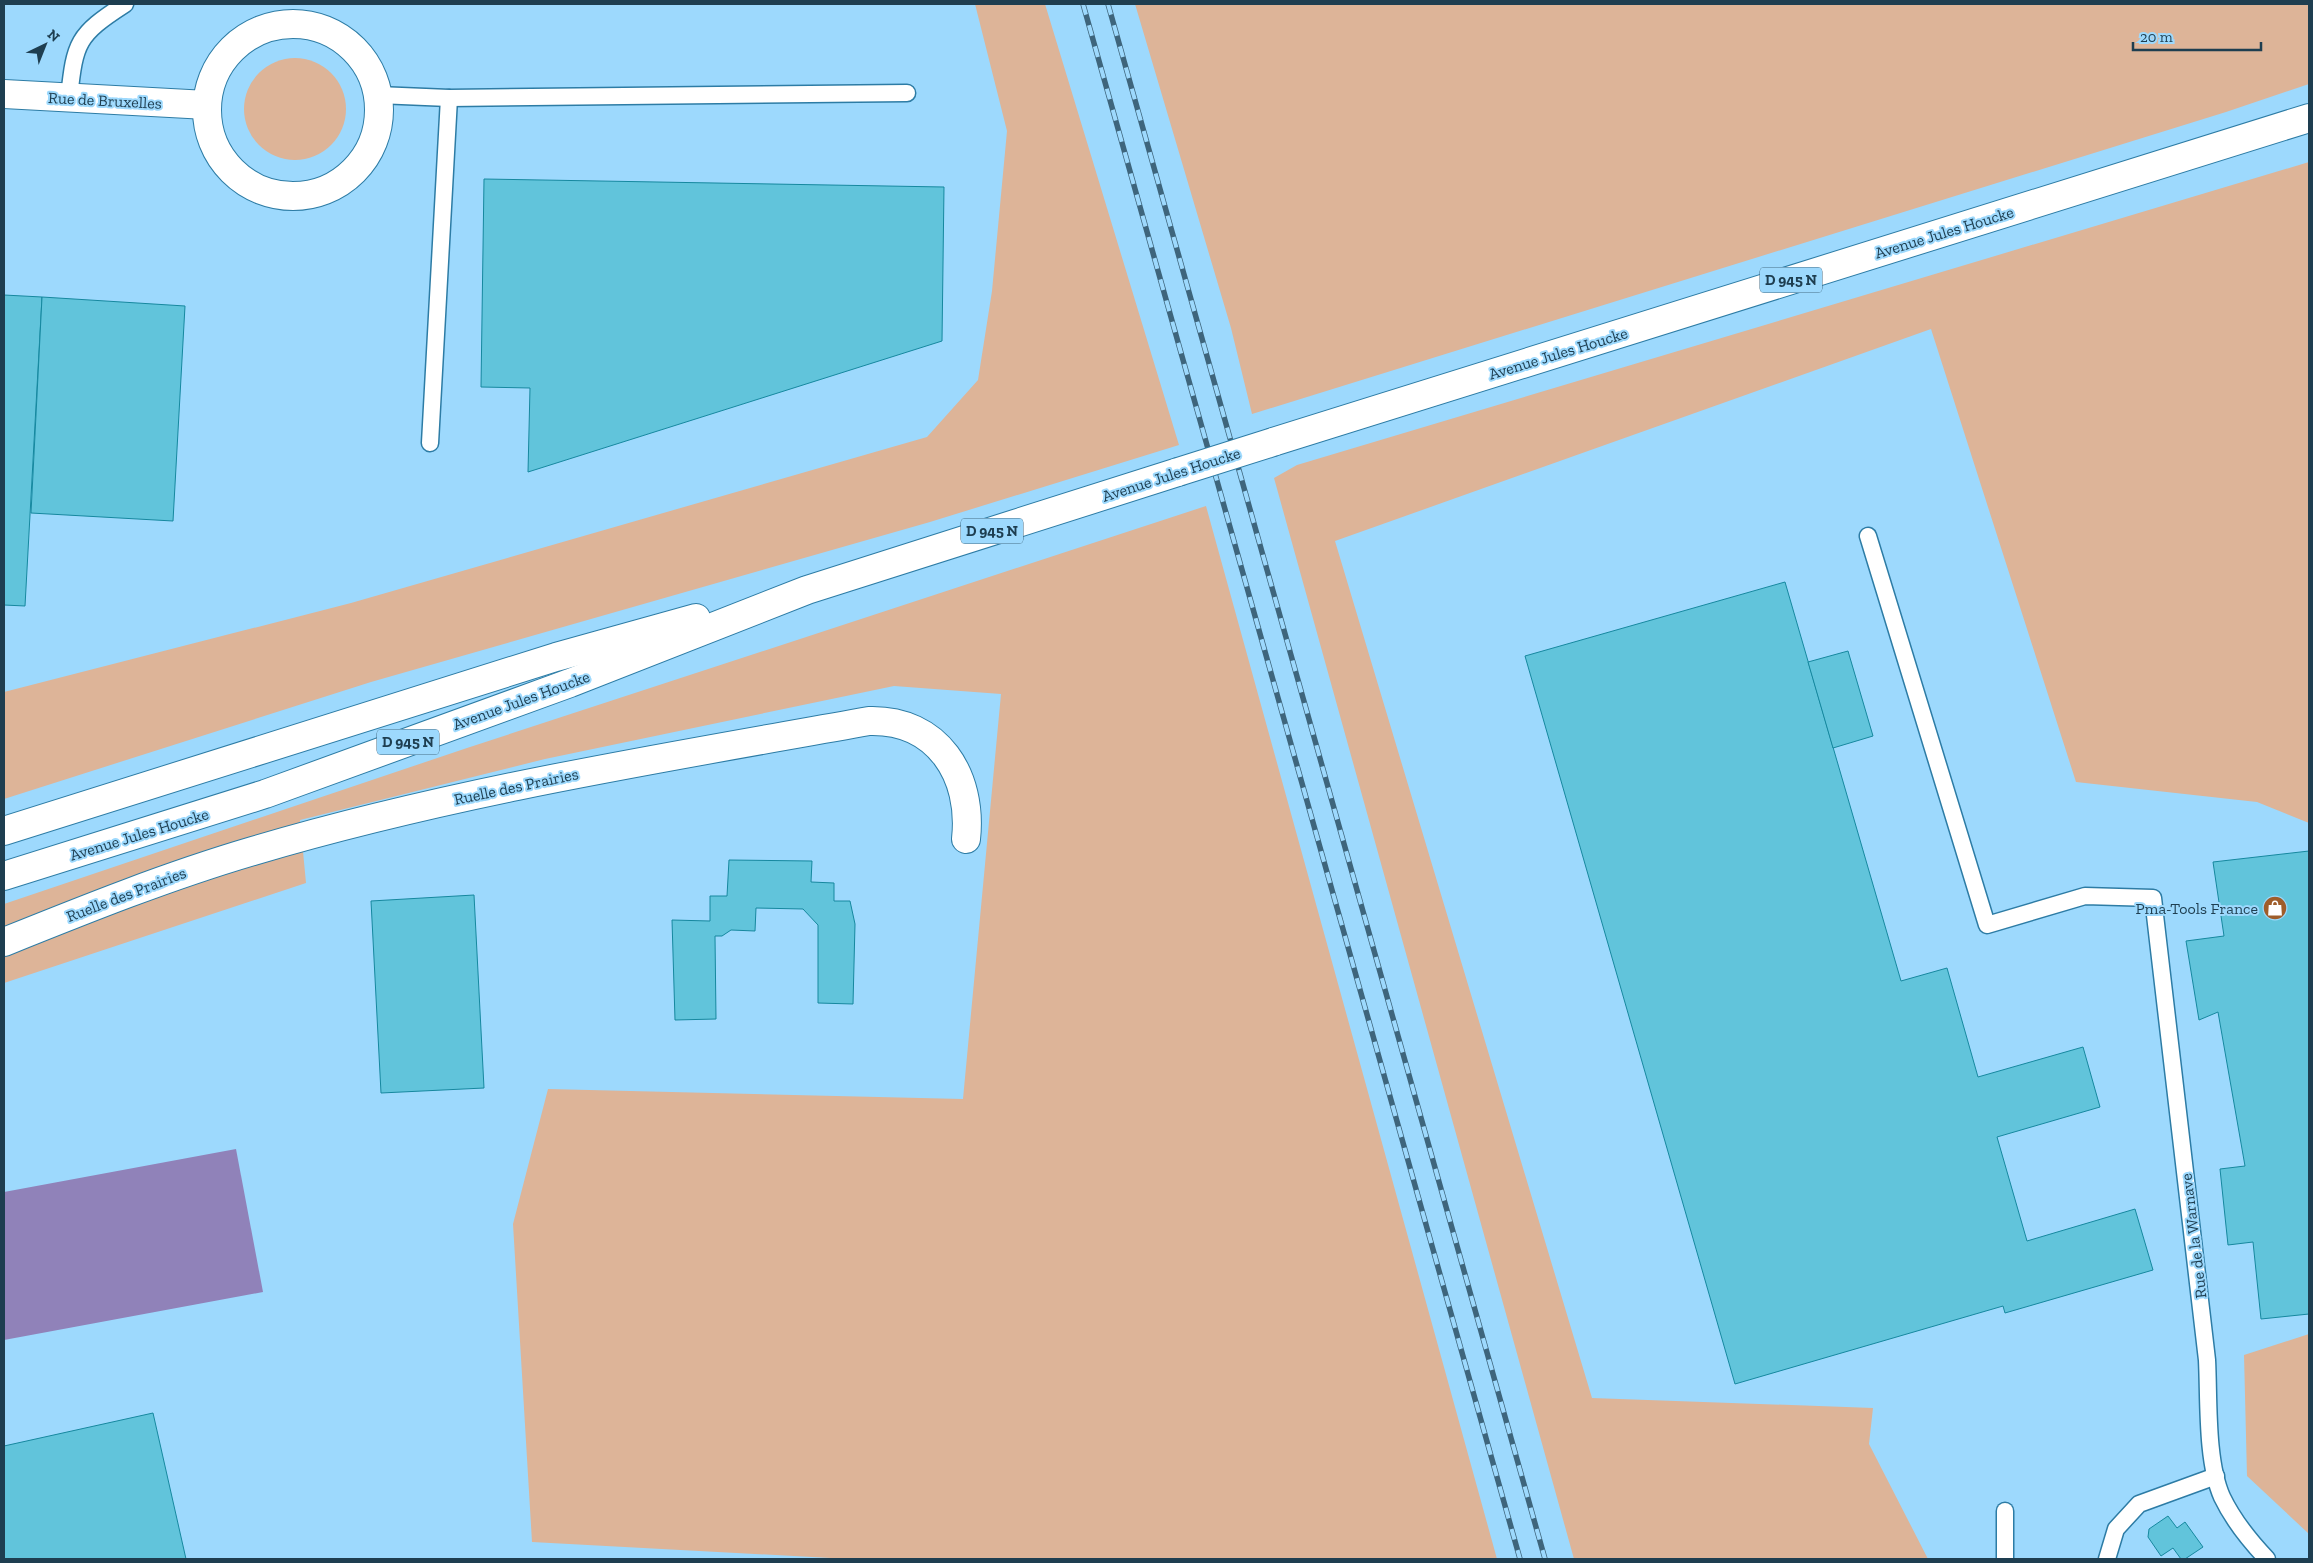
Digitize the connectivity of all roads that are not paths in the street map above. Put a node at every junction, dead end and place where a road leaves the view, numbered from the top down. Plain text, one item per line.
1 (125, 4) edge
2 (908, 93) dead end
3 (4, 94) edge
4 (378, 96) junction
5 (69, 97) junction
6 (449, 98) junction
7 (207, 105) junction
8 (2309, 118) edge
9 (430, 444) dead end
10 (1868, 536) dead end
11 (806, 590) junction
12 (4, 831) edge
13 (966, 840) dead end
14 (4, 876) edge
15 (4, 942) edge
16 (2216, 1476) junction
17 (2005, 1511) dead end
18 (2005, 1559) edge
19 (2107, 1559) edge
20 (2267, 1559) edge

1 - 5 lane
2 - 6 lane
3 - 5 main road, Rue de Bruxelles
4 - 6 lane
4 - 7 main road
4 - 7 main road
5 - 7 main road, Rue de Bruxelles
6 - 9 lane
8 - 11 main road, Avenue Jules Houcke / D 945 N, bridge
10 - 16 lane, Rue de la Warnave
11 - 12 main road, Avenue Jules Houcke / D 945 N
11 - 14 main road, Avenue Jules Houcke / D 945 N
13 - 15 main road, Ruelle des Prairies
16 - 19 lane
16 - 20 lane, Rue de la Warnave
17 - 18 lane

